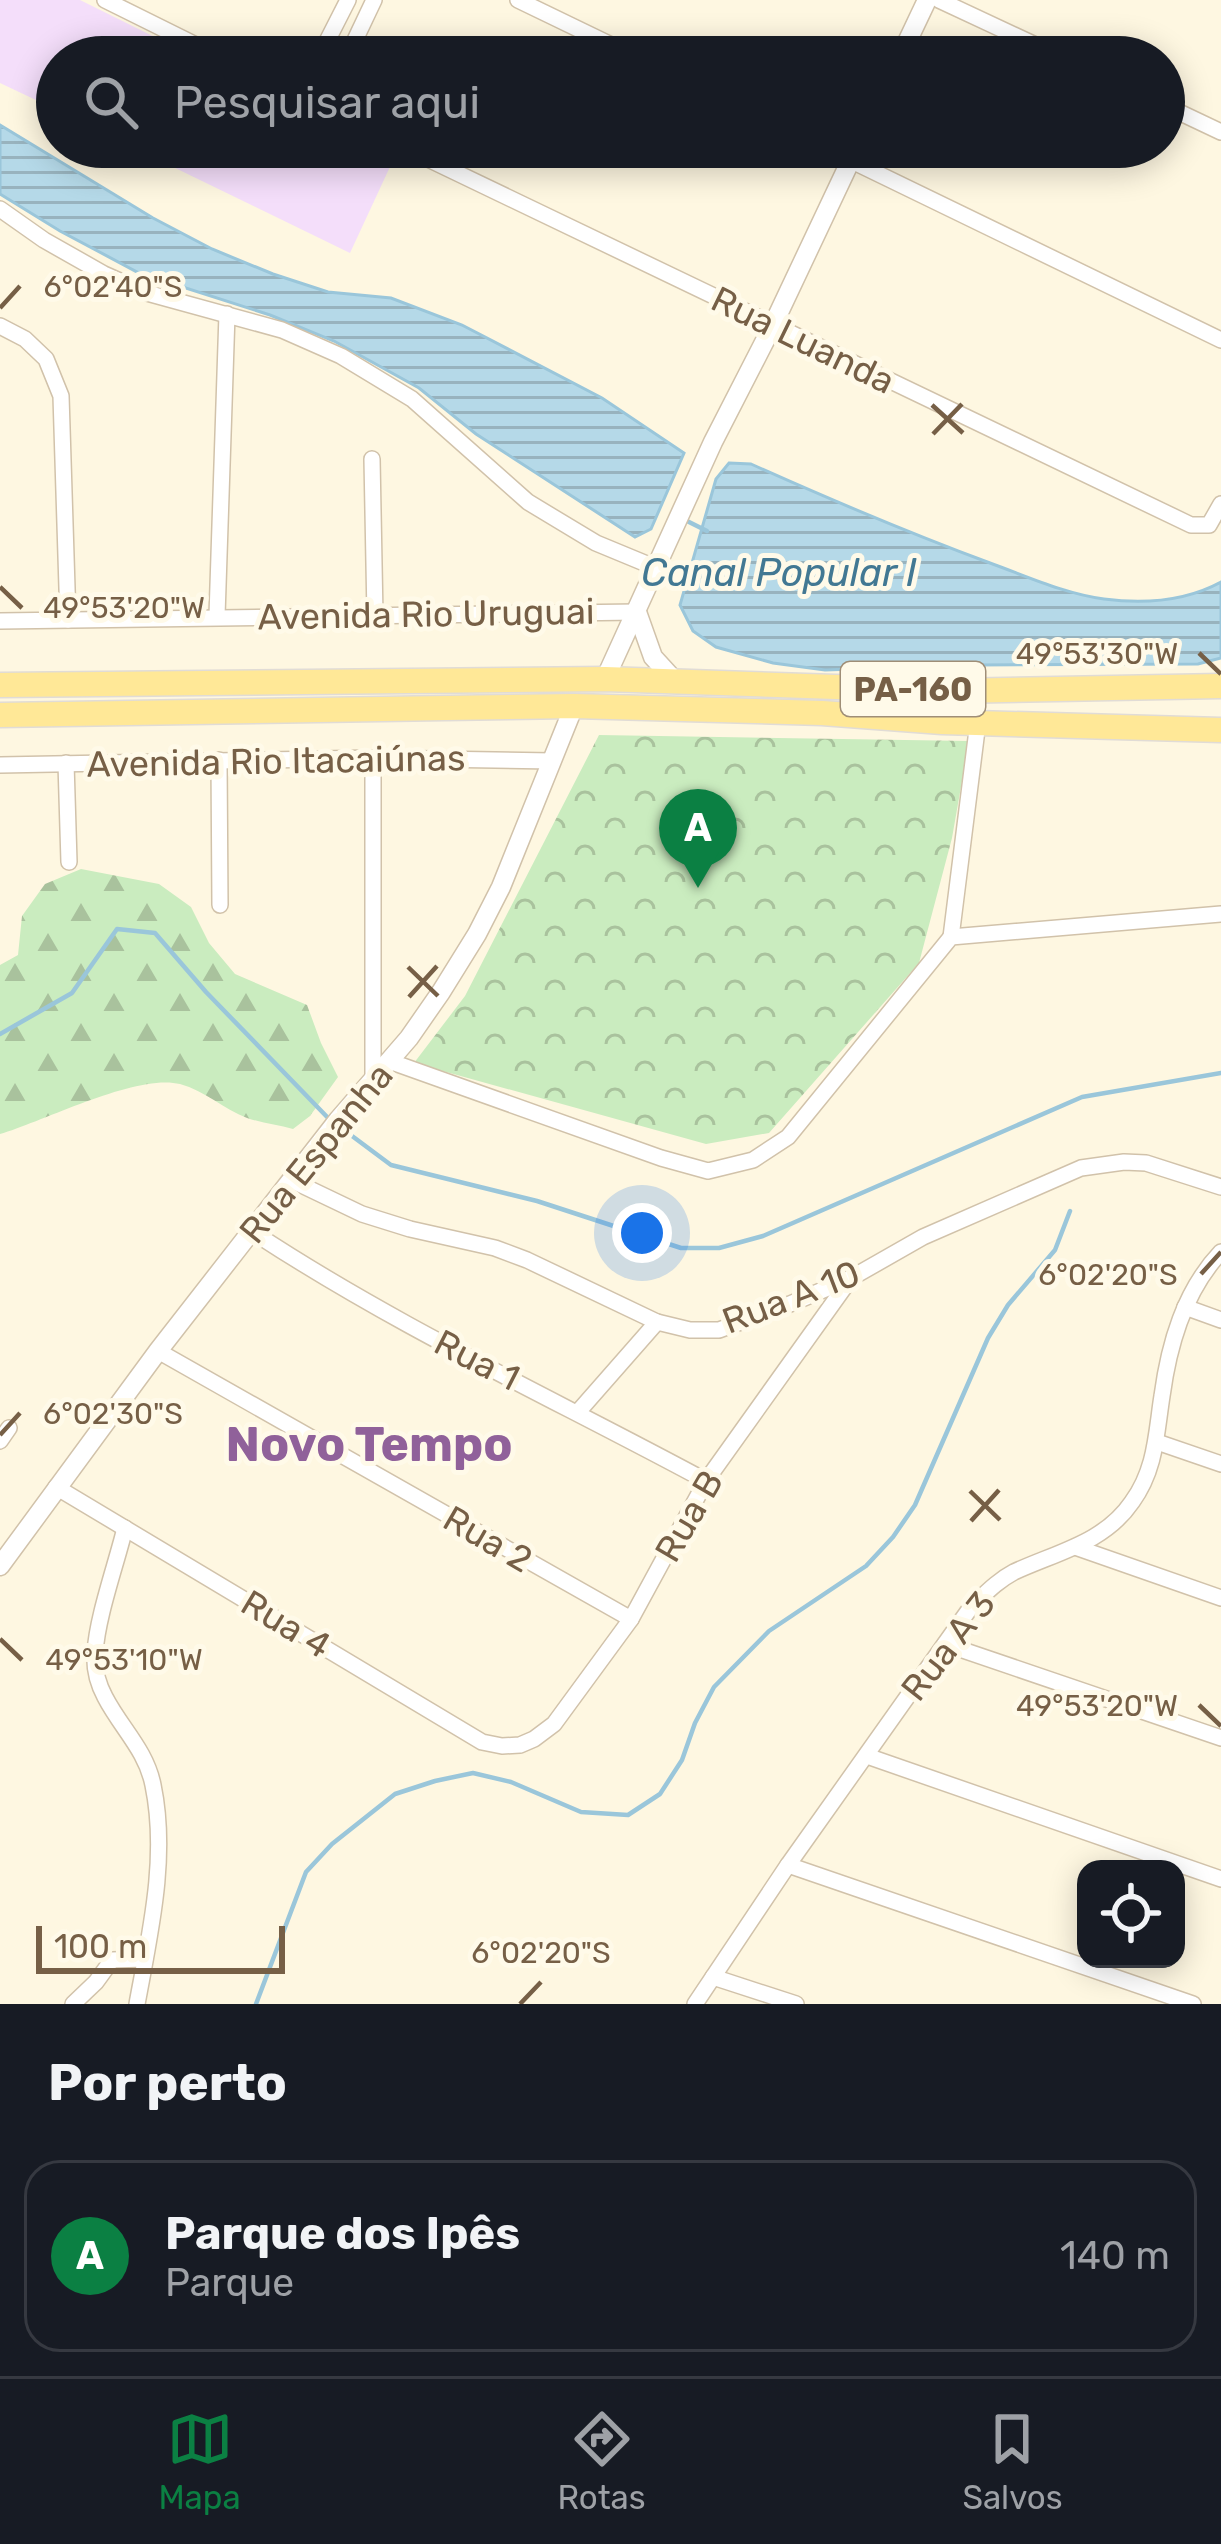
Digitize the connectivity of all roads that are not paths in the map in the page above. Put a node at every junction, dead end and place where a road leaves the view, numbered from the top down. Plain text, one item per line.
1 (105, 0) edge
2 (348, 0) edge
3 (374, 0) edge
4 (518, 0) edge
5 (927, 0) edge
6 (939, 0) edge
7 (178, 36) edge
8 (330, 36) edge
9 (357, 36) edge
10 (593, 36) edge
11 (909, 36) edge
12 (1016, 36) edge
13 (1185, 115) edge
14 (1221, 132) edge
15 (446, 168) edge
16 (847, 168) edge
17 (882, 168) edge
18 (0, 209) edge
19 (227, 314) junction
20 (0, 326) edge
21 (773, 326) junction
22 (1221, 340) edge
23 (372, 459) dead end
24 (1221, 504) edge
25 (654, 568) junction
26 (637, 612) junction
27 (217, 616) junction
28 (375, 616) junction
29 (68, 620) junction
30 (0, 621) edge
31 (604, 679) junction
32 (675, 681) junction
33 (0, 686) edge
34 (824, 686) junction
35 (1221, 686) edge
36 (574, 706) junction
37 (822, 713) junction
38 (0, 715) edge
39 (977, 722) junction
40 (1221, 730) edge
41 (373, 758) junction
42 (219, 760) junction
43 (552, 761) junction
44 (66, 763) junction
45 (0, 765) edge
46 (69, 862) dead end
47 (220, 905) dead end
48 (1221, 914) edge
49 (951, 937) junction
50 (389, 1061) junction
51 (373, 1080) junction
52 (291, 1180) junction
53 (1221, 1187) edge
54 (253, 1232) junction
55 (1221, 1252) edge
56 (851, 1278) junction
57 (1185, 1307) junction
58 (1221, 1320) edge
59 (657, 1322) junction
60 (158, 1351) junction
61 (578, 1412) junction
62 (1157, 1442) junction
63 (1221, 1464) edge
64 (706, 1481) junction
65 (56, 1487) junction
66 (125, 1528) junction
67 (1076, 1547) junction
68 (0, 1566) edge
69 (1221, 1598) edge
70 (631, 1619) junction
71 (945, 1644) junction
72 (1221, 1738) edge
73 (520, 1745) joint
74 (867, 1756) junction
75 (788, 1865) junction
76 (1221, 1879) edge
77 (146, 1959) junction
78 (713, 1977) junction
79 (74, 2004) edge
80 (137, 2004) edge
81 (695, 2004) edge
82 (796, 2004) edge
83 (1193, 2004) edge

1 - 7 street
2 - 8 street
3 - 9 street
4 - 10 street
5 - 11 street
6 - 12 street
13 - 14 street
15 - 21 street, Rua Luanda
16 - 21 street
17 - 22 street
18 - 19 street
19 - 25 street
19 - 27 street
20 - 29 street
21 - 24 street, Rua Luanda
21 - 25 street
23 - 28 street
25 - 26 street
26 - 28 street, Avenida Rio Uruguai
26 - 31 street
26 - 32 street
27 - 28 street, Avenida Rio Uruguai
27 - 29 street, Avenida Rio Uruguai
29 - 30 street, Avenida Rio Uruguai
31 - 32 main road, PA-160
31 - 33 main road, PA-160
32 - 34 main road, PA-160
34 - 35 main road, PA-160
34 - 37 main road
36 - 37 main road, PA-160
36 - 38 main road, PA-160
36 - 43 street, Rua Espanha
37 - 39 main road, PA-160
39 - 40 main road, PA-160
39 - 49 street
41 - 42 street, Avenida Rio Itacaiúnas
41 - 43 street, Avenida Rio Itacaiúnas
41 - 51 street
42 - 44 street, Avenida Rio Itacaiúnas
42 - 47 street
43 - 50 street, Rua Espanha
44 - 45 street, Avenida Rio Itacaiúnas
44 - 46 street
48 - 49 street
49 - 50 street
50 - 51 street, Rua Espanha
51 - 52 street, Rua Espanha
52 - 54 street, Rua Espanha
52 - 59 street, Rua A 10
53 - 56 street, Rua A 10
54 - 60 street, Rua Espanha
54 - 61 street, Rua 1
55 - 57 street, Rua A 3
56 - 59 street, Rua A 10
56 - 64 street, Rua B
57 - 58 street
57 - 62 street, Rua A 3
59 - 61 street
60 - 65 street, Rua Espanha
60 - 70 street, Rua 2
61 - 64 street, Rua 1
62 - 63 street
62 - 67 street, Rua A 3
64 - 70 street, Rua B
65 - 66 street, Rua 4
65 - 68 street, Rua Espanha
66 - 73 street, Rua 4
66 - 77 street
67 - 69 street
67 - 71 street, Rua A 3
70 - 73 street, Rua B
71 - 72 street
71 - 74 street, Rua A 3
74 - 75 street, Rua A 3
74 - 76 street
75 - 78 street, Rua A 3
75 - 83 street
77 - 79 street
77 - 80 street
78 - 81 street, Rua A 3
78 - 82 street

